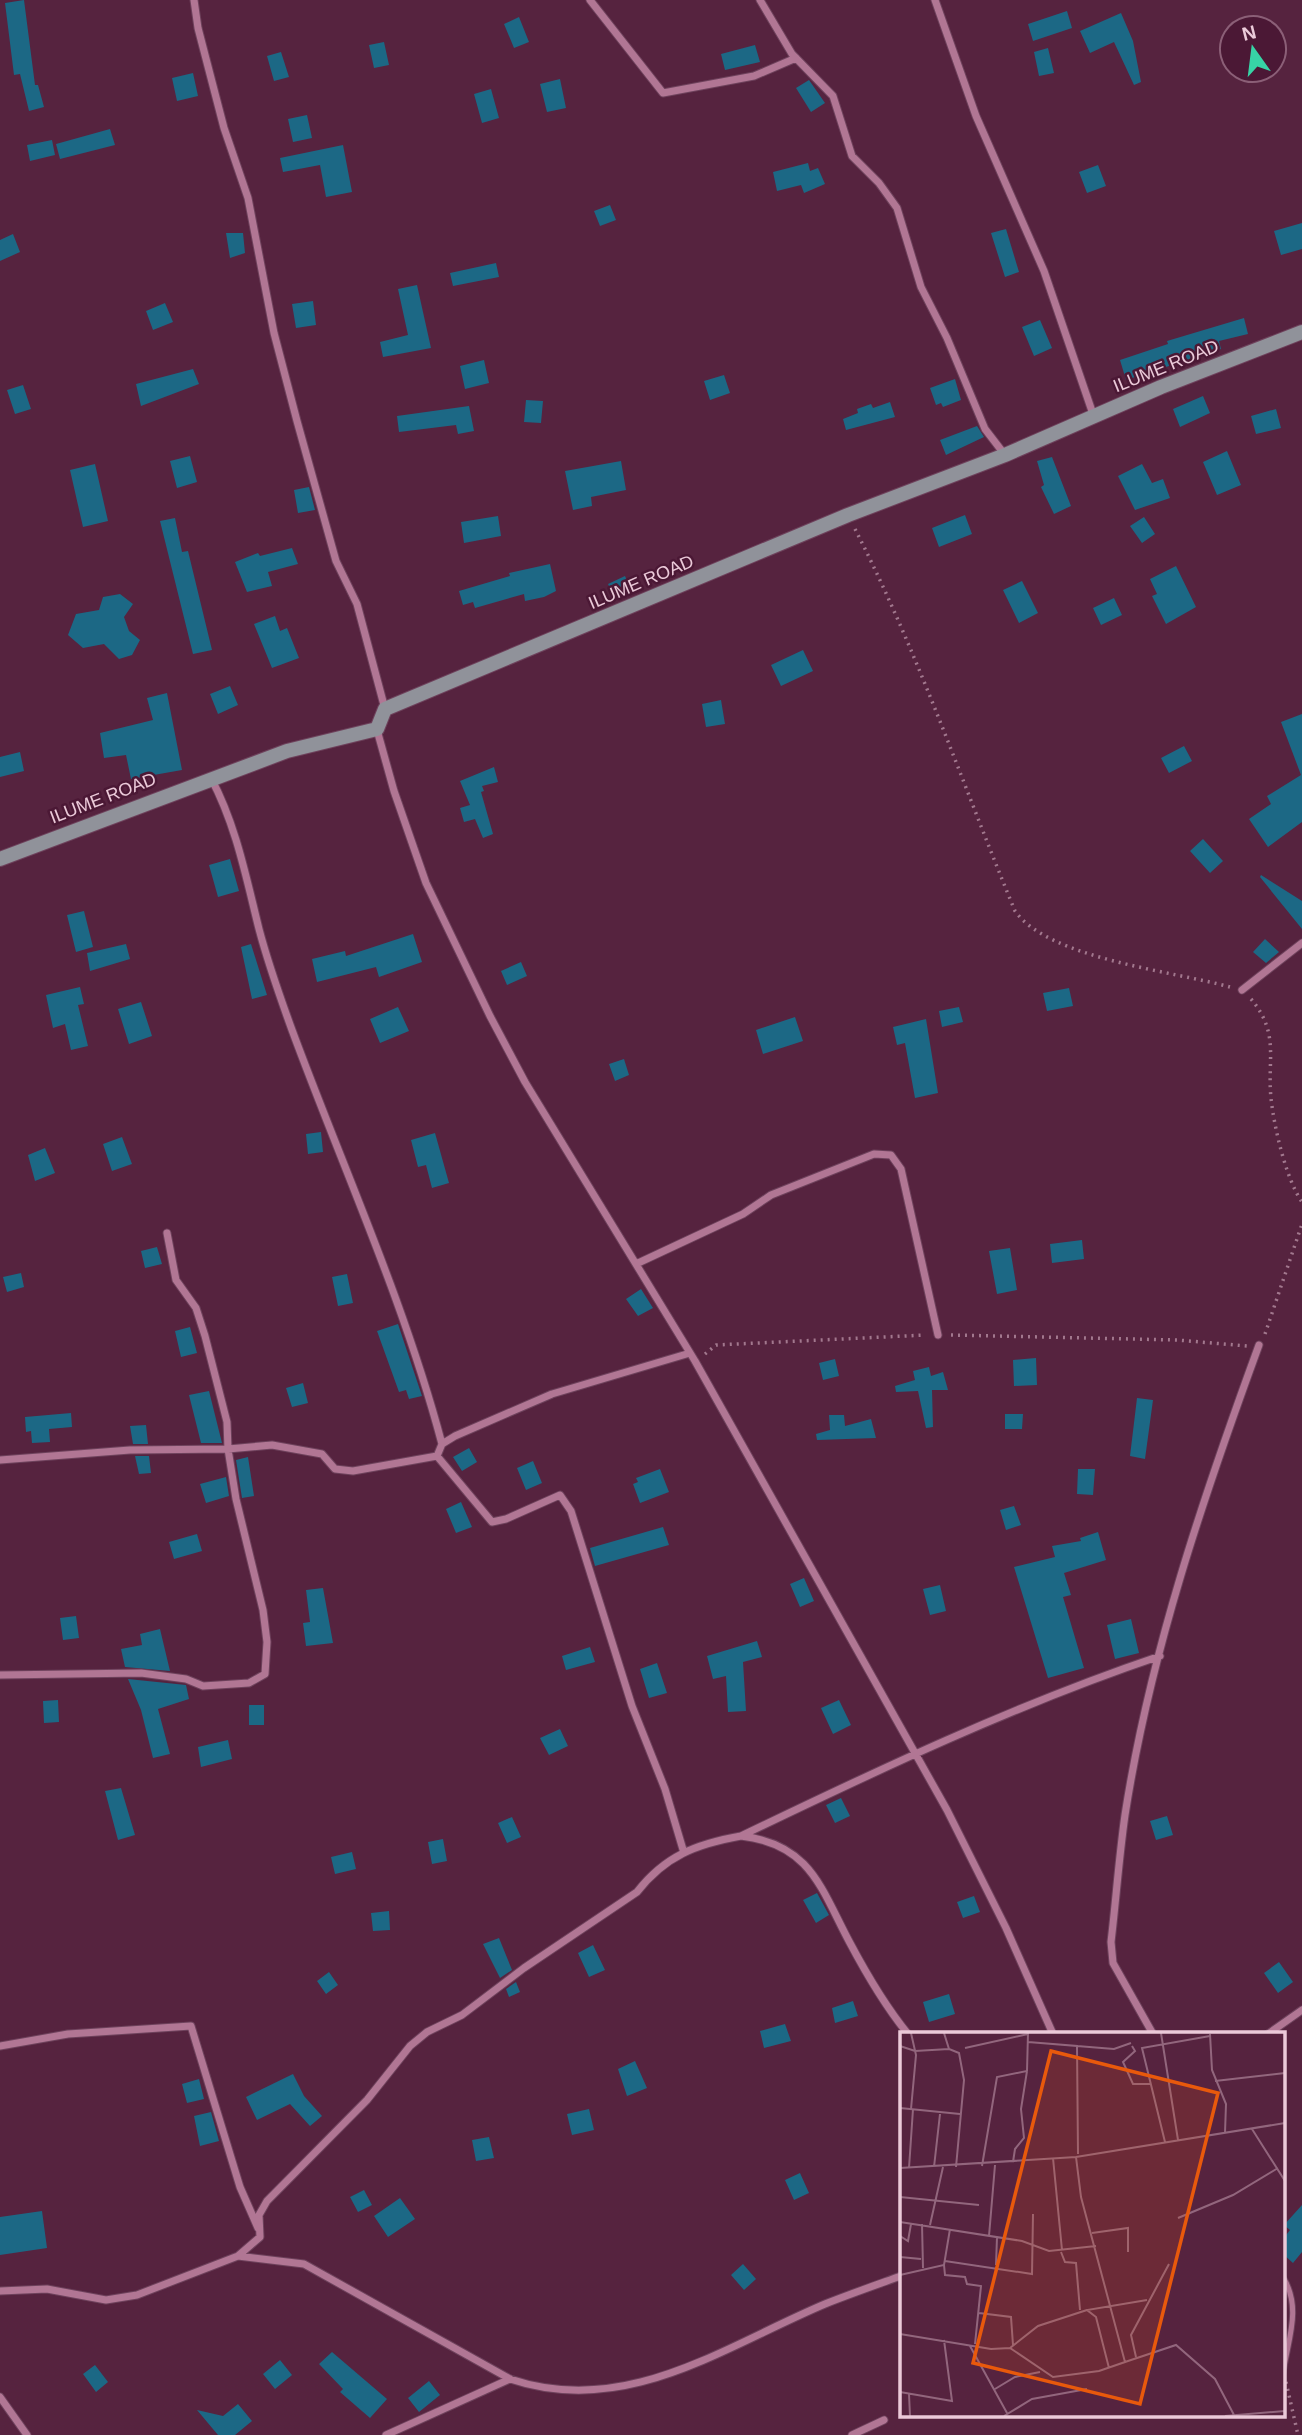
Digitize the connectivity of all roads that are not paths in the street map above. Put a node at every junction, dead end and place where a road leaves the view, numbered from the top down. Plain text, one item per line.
1 (194, 0) edge
2 (590, 0) edge
3 (760, 0) edge
4 (935, 0) edge
5 (796, 58) junction
6 (1302, 332) edge
7 (1094, 417) junction
8 (1005, 455) junction
9 (385, 709) junction
10 (377, 729) junction
11 (211, 777) junction
12 (0, 859) edge
13 (1302, 943) edge
14 (1242, 990) road end
15 (167, 1233) dead end
16 (636, 1264) junction
17 (938, 1335) road end
18 (1259, 1345) road end
19 (690, 1353) junction
20 (442, 1444) junction
21 (228, 1449) junction
22 (437, 1456) junction
23 (0, 1460) edge
24 (1160, 1656) junction
25 (0, 1675) edge
26 (915, 1752) junction
27 (741, 1836) junction
28 (684, 1853) junction
29 (1302, 2010) edge
30 (906, 2032) edge
31 (1052, 2032) edge
32 (1152, 2032) edge
33 (1271, 2032) edge
34 (0, 2046) edge
35 (260, 2232) junction
36 (238, 2256) junction
37 (900, 2276) edge
38 (1284, 2279) edge
39 (0, 2291) edge
40 (1284, 2368) edge
41 (510, 2379) junction
42 (0, 2398) edge
43 (884, 2420) dead end
44 (27, 2435) edge
45 (386, 2435) edge
46 (852, 2435) edge

1 - 9 street
2 - 5 street
3 - 5 street
4 - 7 street
5 - 8 street
6 - 7 street, ILUME ROAD
7 - 8 street, ILUME ROAD
8 - 9 street, ILUME ROAD
9 - 10 street
10 - 11 street, ILUME ROAD
10 - 16 street
11 - 12 street, ILUME ROAD
11 - 20 street
13 - 14 street
15 - 21 street
16 - 17 street
16 - 19 street
18 - 24 street
19 - 20 street
19 - 26 street
20 - 22 street
21 - 22 street
21 - 23 street
21 - 25 street
22 - 28 street
24 - 26 street
24 - 32 street
26 - 27 street
26 - 31 street
27 - 28 street
27 - 30 street
28 - 35 street
29 - 33 street
34 - 35 street
35 - 36 street
36 - 39 street
36 - 41 street
37 - 41 street
38 - 40 lane
41 - 45 street
42 - 44 street
43 - 46 street

